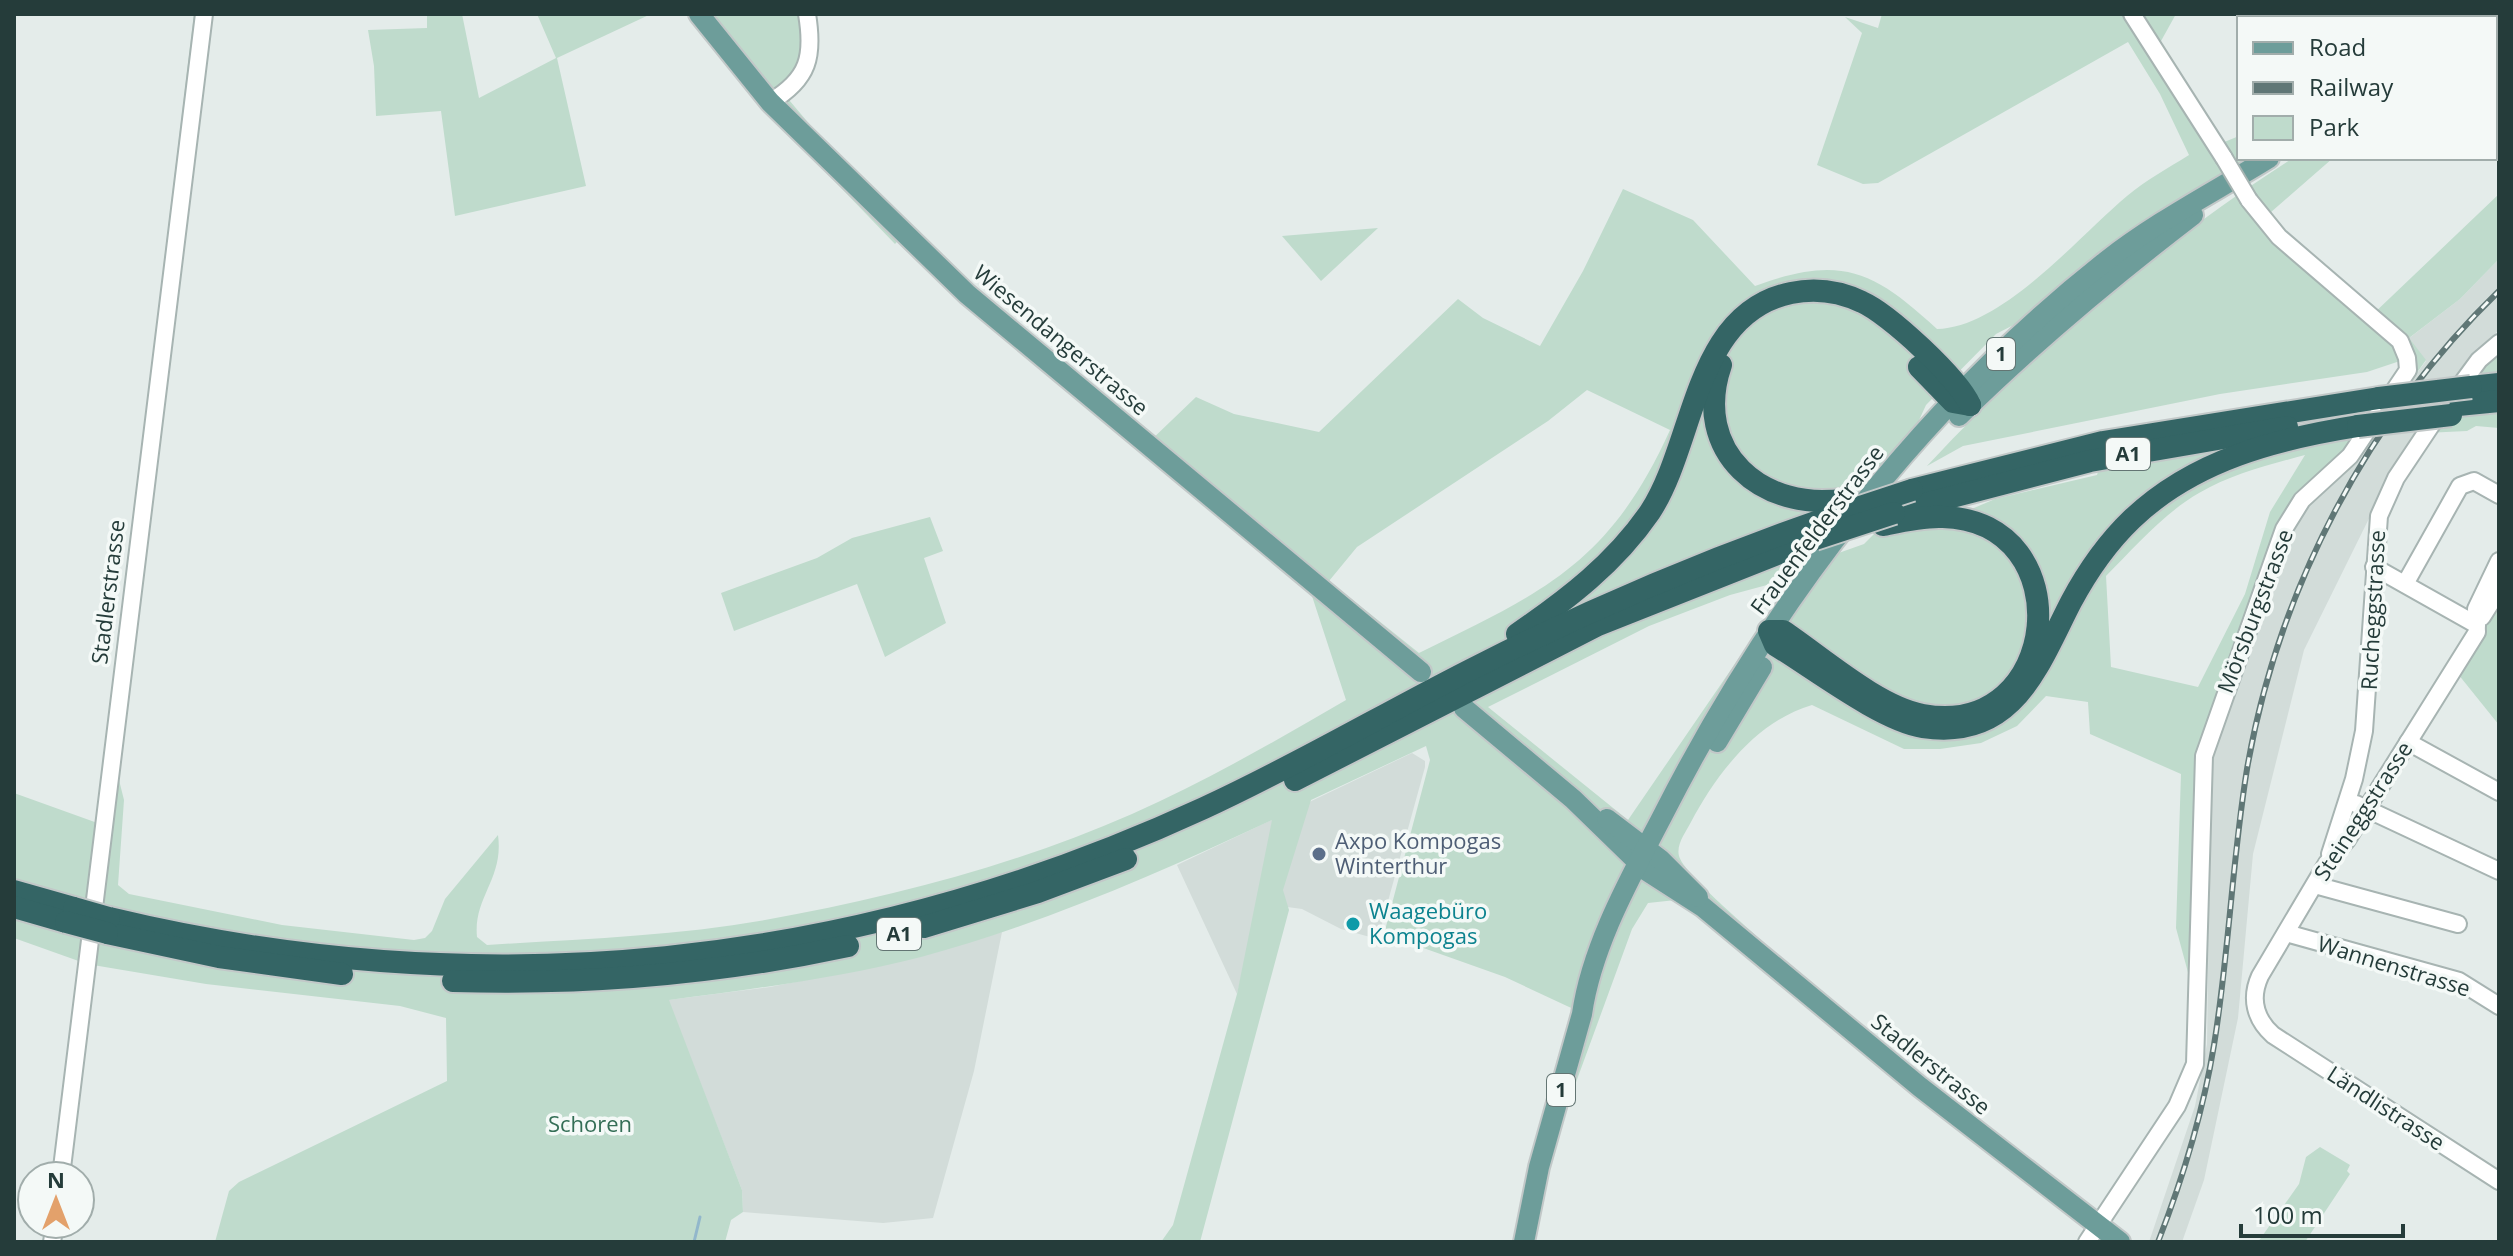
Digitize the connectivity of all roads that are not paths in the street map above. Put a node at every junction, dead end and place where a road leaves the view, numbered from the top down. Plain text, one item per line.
1 (204, 14) edge
2 (699, 14) edge
3 (807, 14) edge
4 (2132, 14) edge
5 (770, 102) junction
6 (2266, 160) edge
7 (2499, 343) edge
8 (2496, 396) edge
9 (1962, 399) junction
10 (2368, 413) junction
11 (2499, 495) edge
12 (1839, 507) junction
13 (1888, 519) junction
14 (2499, 561) edge
15 (2374, 567) junction
16 (2405, 584) junction
17 (2499, 590) edge
18 (2477, 625) junction
19 (1776, 636) junction
20 (1421, 672) dead end
21 (1449, 680) junction
22 (1464, 708) dead end
23 (2408, 742) junction
24 (2499, 792) edge
25 (2348, 799) junction
26 (2365, 810) junction
27 (1646, 859) junction
28 (2327, 863) junction
29 (2498, 867) edge
30 (2315, 885) junction
31 (14, 891) edge
32 (14, 907) edge
33 (70, 915) junction
34 (2458, 924) dead end
35 (108, 926) junction
36 (2286, 933) junction
37 (2499, 1006) edge
38 (2273, 1035) joint
39 (63, 1160) edge
40 (2499, 1181) edge
41 (2092, 1234) edge
42 (1524, 1242) edge
43 (2120, 1242) edge

1 - 39 street, Stadlerstrasse
2 - 5 main road, Wiesendangerstrasse
3 - 5 street
4 - 41 street, Mörsburgstrasse, bridge
5 - 20 main road, Wiesendangerstrasse
6 - 9 main road, Frauenfelderstrasse / 1
7 - 15 street, Rucheggstrasse
8 - 10 highway, A1
9 - 12 highway
9 - 19 main road, Frauenfelderstrasse / 1
9 - 21 highway
10 - 12 highway, A1, bridge
10 - 13 highway, A1
10 - 19 highway
11 - 16 street
12 - 21 highway, A1
13 - 19 highway
13 - 35 highway, A1, bridge
14 - 18 street
15 - 16 street
15 - 25 street, Rucheggstrasse
16 - 18 street
17 - 18 street, Steineggstrasse
18 - 23 street, Steineggstrasse
19 - 27 main road, Frauenfelderstrasse / 1
21 - 35 highway, A1
22 - 27 main road
23 - 24 street
23 - 26 street, Steineggstrasse
25 - 26 street
25 - 28 street, Rucheggstrasse
26 - 28 street, Steineggstrasse
26 - 29 street
27 - 41 main road, Stadlerstrasse
27 - 42 main road, Frauenfelderstrasse / 1
28 - 30 street, Steineggstrasse
30 - 34 street
30 - 36 street, Steineggstrasse
31 - 33 highway, A1
32 - 33 highway, A1
33 - 35 highway, A1, bridge
36 - 37 street, Wannenstrasse
36 - 38 street, Steineggstrasse
38 - 40 street, Ländlistrasse
41 - 43 main road, Stadlerstrasse

